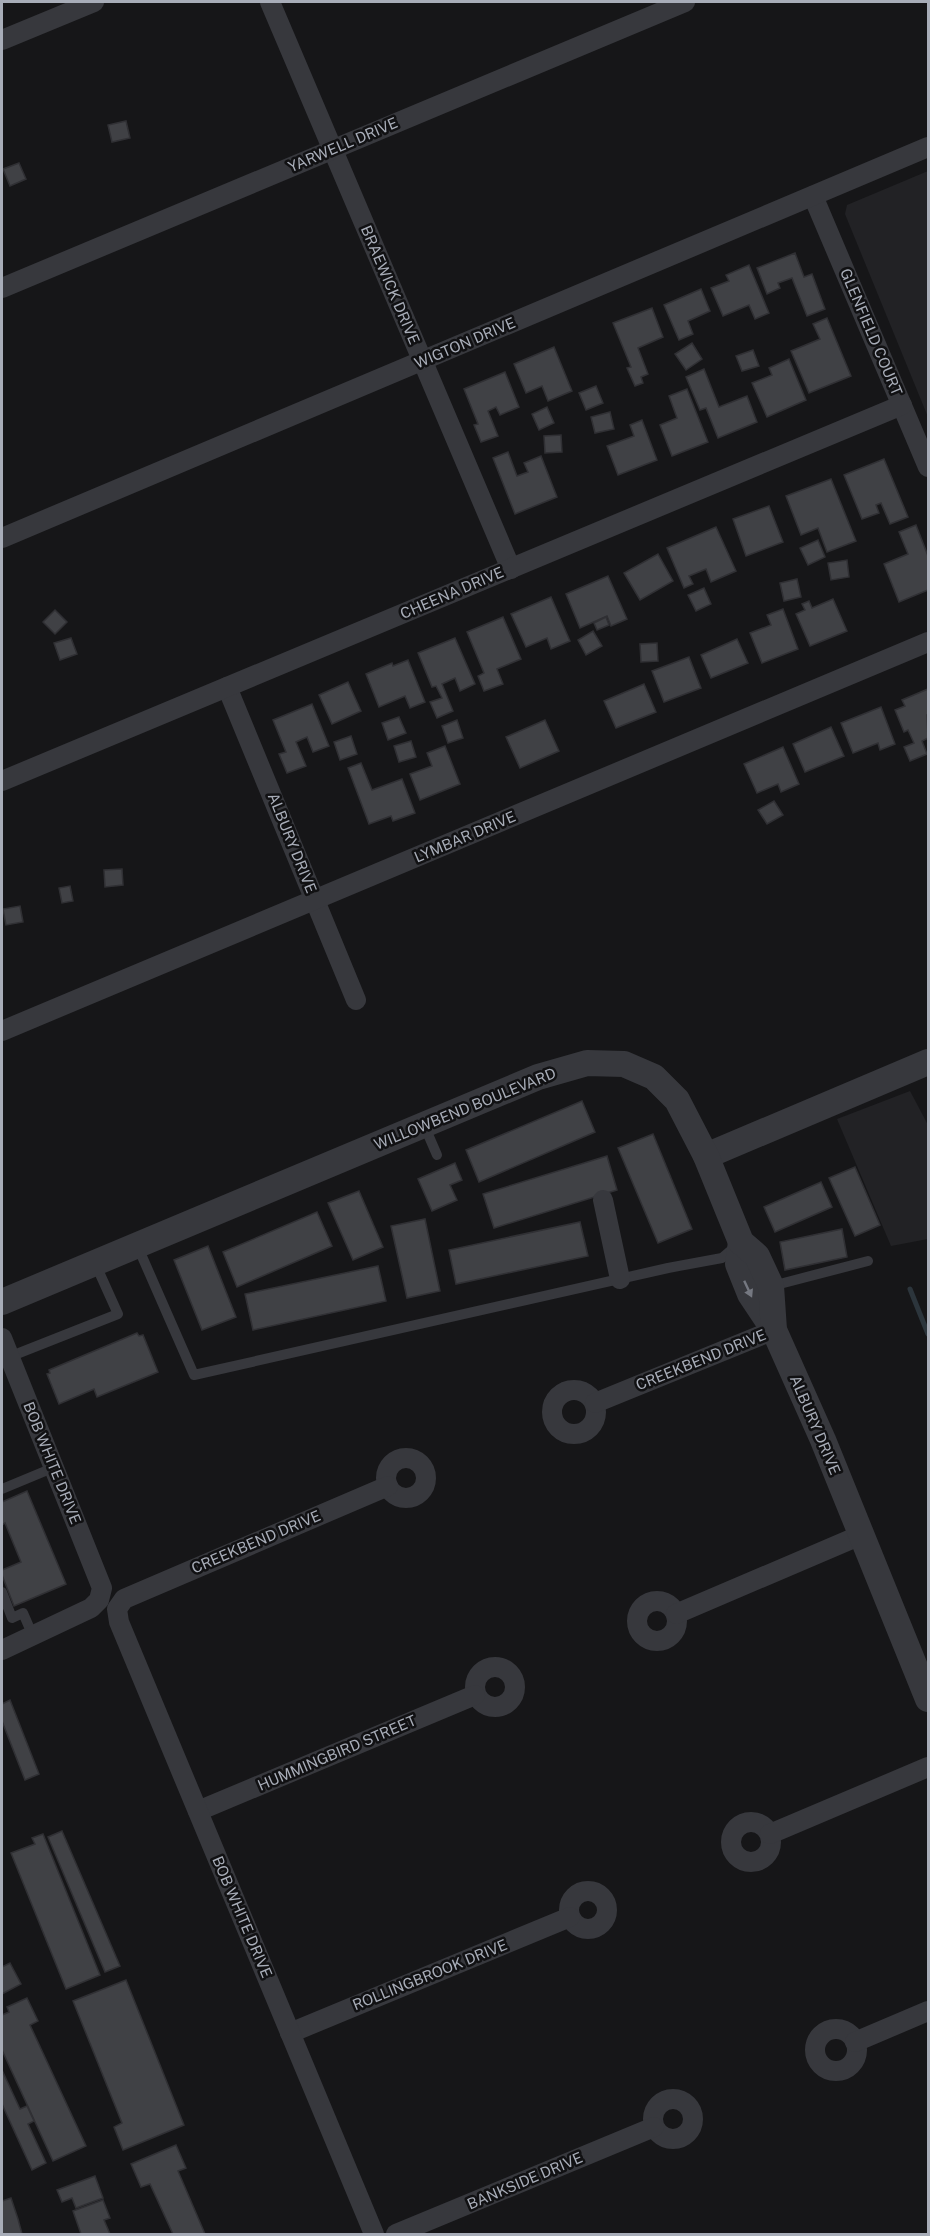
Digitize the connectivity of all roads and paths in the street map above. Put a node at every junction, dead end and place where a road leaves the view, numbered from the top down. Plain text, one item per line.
1 (94, 2) edge
2 (270, 2) edge
3 (685, 2) edge
4 (2, 40) edge
5 (928, 147) edge
6 (333, 149) junction
7 (813, 196) junction
8 (2, 288) edge
9 (423, 361) junction
10 (902, 405) junction
11 (928, 467) edge
12 (2, 538) edge
13 (511, 569) junction
14 (928, 642) edge
15 (227, 687) junction
16 (2, 781) edge
17 (315, 900) junction
18 (356, 1000) dead end
19 (2, 1031) edge
20 (927, 1068) edge
21 (423, 1125) junction
22 (436, 1155) dead end
23 (706, 1156) junction
24 (603, 1200) dead end
25 (741, 1242) junction
26 (137, 1245) junction
27 (868, 1261) dead end
28 (95, 1262) junction
29 (620, 1279) junction
30 (771, 1286) junction
31 (2, 1302) edge
32 (774, 1330) junction
33 (2, 1338) edge
34 (9, 1357) junction
35 (595, 1403) dead end
36 (55, 1467) junction
37 (388, 1486) dead end
38 (2, 1489) edge
39 (861, 1535) junction
40 (2, 1592) edge
41 (124, 1599) joint
42 (676, 1614) dead end
43 (33, 1636) junction
44 (2, 1650) edge
45 (475, 1695) dead end
46 (928, 1699) edge
47 (928, 1767) edge
48 (198, 1811) junction
49 (770, 1834) dead end
50 (570, 1917) dead end
51 (928, 2011) edge
52 (290, 2033) junction
53 (855, 2042) dead end
54 (654, 2127) dead end
55 (374, 2235) edge
56 (396, 2235) edge

1 - 4 street
2 - 6 street, BRAEWICK DRIVE
3 - 6 street, YARWELL DRIVE
5 - 7 street, WIGTON DRIVE
6 - 8 street, YARWELL DRIVE
6 - 9 street, BRAEWICK DRIVE
7 - 9 street, WIGTON DRIVE
7 - 10 street, GLENFIELD COURT
9 - 12 street, WIGTON DRIVE
9 - 13 street, BRAEWICK DRIVE
10 - 11 street, GLENFIELD COURT
10 - 13 street, CHEENA DRIVE
13 - 15 street, CHEENA DRIVE
14 - 17 street, LYMBAR DRIVE
15 - 16 street, CHEENA DRIVE
15 - 17 street, ALBURY DRIVE
17 - 18 street, ALBURY DRIVE
17 - 19 street, LYMBAR DRIVE
20 - 23 street
21 - 22 lane
21 - 23 street, WILLOWBEND BOULEVARD
21 - 26 street, WILLOWBEND BOULEVARD
23 - 25 street, ALBURY DRIVE
24 - 29 street
25 - 29 lane
25 - 30 street, ALBURY DRIVE
25 -> 32 street
26 - 28 street, WILLOWBEND BOULEVARD
26 - 29 lane
27 - 30 lane
28 - 31 street, WILLOWBEND BOULEVARD
28 - 34 lane
30 - 32 street, ALBURY DRIVE
32 - 35 street, CREEKBEND DRIVE
32 - 39 street, ALBURY DRIVE
33 - 34 street, BOB WHITE DRIVE
34 - 36 street, BOB WHITE DRIVE
36 - 38 lane
36 - 43 street, BOB WHITE DRIVE
37 - 41 street, CREEKBEND DRIVE
39 - 42 street
39 - 46 street, ALBURY DRIVE
40 - 43 lane
41 - 48 street, BOB WHITE DRIVE
43 - 44 street
45 - 48 street, HUMMINGBIRD STREET
47 - 49 street
48 - 52 street, BOB WHITE DRIVE
50 - 52 street, ROLLINGBROOK DRIVE
51 - 53 street
52 - 55 street, BOB WHITE DRIVE
54 - 56 street, BANKSIDE DRIVE

